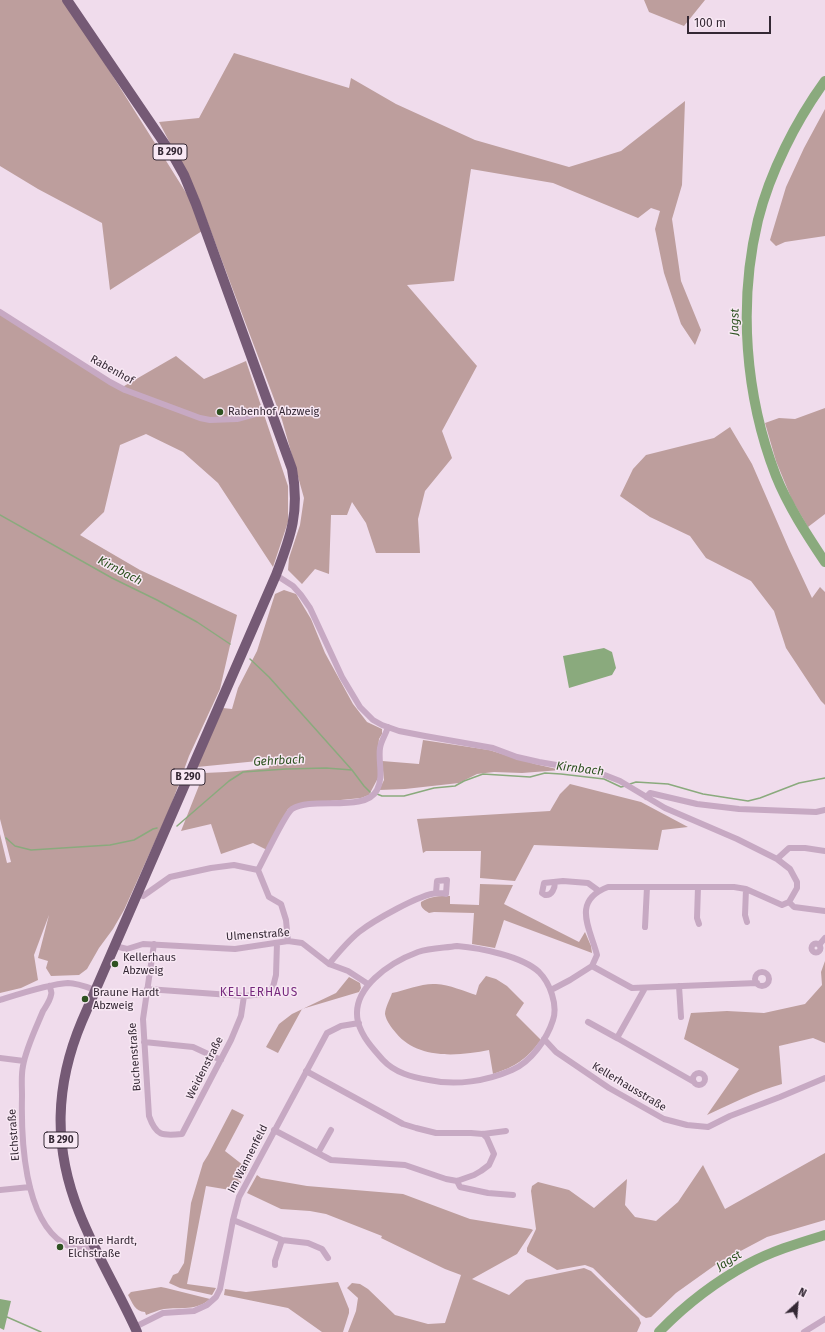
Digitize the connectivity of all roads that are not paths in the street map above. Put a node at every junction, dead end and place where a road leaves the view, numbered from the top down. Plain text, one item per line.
1 (67, 0) edge
2 (0, 312) edge
3 (270, 410) junction
4 (276, 575) junction
5 (388, 728) junction
6 (646, 797) junction
7 (825, 810) edge
8 (825, 851) edge
9 (777, 859) junction
10 (258, 870) junction
11 (555, 882) dead end
12 (647, 887) junction
13 (698, 887) junction
14 (746, 889) junction
15 (599, 891) junction
16 (436, 893) dead end
17 (137, 894) junction
18 (789, 902) junction
19 (825, 911) edge
20 (747, 922) dead end
21 (699, 924) dead end
22 (645, 927) dead end
23 (825, 938) edge
24 (288, 941) junction
25 (277, 943) junction
26 (154, 944) junction
27 (819, 945) dead end
28 (115, 946) junction
29 (329, 964) junction
30 (592, 966) junction
31 (368, 984) junction
32 (757, 984) dead end
33 (49, 986) junction
34 (679, 986) junction
35 (645, 988) junction
36 (147, 989) junction
37 (95, 990) junction
38 (551, 990) junction
39 (244, 996) junction
40 (0, 1000) edge
41 (681, 1017) dead end
42 (588, 1022) dead end
43 (359, 1023) junction
44 (617, 1038) junction
45 (544, 1040) junction
46 (144, 1042) junction
47 (0, 1058) edge
48 (221, 1060) junction
49 (24, 1061) junction
50 (306, 1071) junction
51 (825, 1078) edge
52 (694, 1082) dead end
53 (274, 1130) junction
54 (331, 1130) dead end
55 (506, 1131) dead end
56 (483, 1134) junction
57 (168, 1136) joint
58 (318, 1153) junction
59 (457, 1180) junction
60 (30, 1187) junction
61 (0, 1190) edge
62 (513, 1195) dead end
63 (233, 1220) junction
64 (282, 1240) junction
65 (95, 1247) junction
66 (328, 1258) dead end
67 (275, 1266) dead end
68 (825, 1319) edge
69 (136, 1330) edge
70 (804, 1332) edge

1 - 3 main road, B 290
2 - 3 street, Rabenhof
3 - 4 main road, B 290
4 - 5 street
4 - 17 main road, B 290
5 - 6 street
5 - 10 street
6 - 7 street
6 - 9 street
8 - 9 street
9 - 18 street
10 - 17 street
10 - 24 street
11 - 15 street
12 - 13 street
12 - 15 street
12 - 22 street
13 - 14 street
13 - 21 street
14 - 18 street
14 - 20 street
15 - 30 street
16 - 29 street
17 - 28 main road, B 290
18 - 19 street
23 - 27 street
24 - 25 street, Ulmenstraße
24 - 29 street, Ulmenstraße
25 - 26 street, Ulmenstraße
25 - 39 street
26 - 28 street, Ulmenstraße
26 - 36 street, Buchenstraße
28 - 37 main road, B 290
29 - 31 street, Ulmenstraße
30 - 35 street
30 - 38 street
31 - 38 street
31 - 43 street
32 - 34 street
33 - 37 street
33 - 40 street
33 - 49 street, Elchstraße
34 - 35 street
34 - 41 street
35 - 44 street
36 - 39 street
36 - 46 street, Buchenstraße
37 - 65 main road, B 290
38 - 45 street
39 - 48 street, Weidenstraße
42 - 44 street
43 - 45 street
43 - 50 street, Im Wannenfeld
44 - 52 street
45 - 51 street, Kellerhausstraße
46 - 48 street
46 - 57 street, Buchenstraße
47 - 49 street
48 - 57 street, Weidenstraße
49 - 60 street, Elchstraße
50 - 53 street, Im Wannenfeld
50 - 56 street
53 - 58 street
53 - 63 street, Im Wannenfeld
54 - 58 street
55 - 56 street
56 - 59 street
58 - 59 street
59 - 62 street
60 - 61 street
60 - 65 street, Elchstraße
63 - 64 street
63 - 69 street, Im Wannenfeld
64 - 66 street
64 - 67 street
65 - 69 main road, B 290
68 - 70 street

